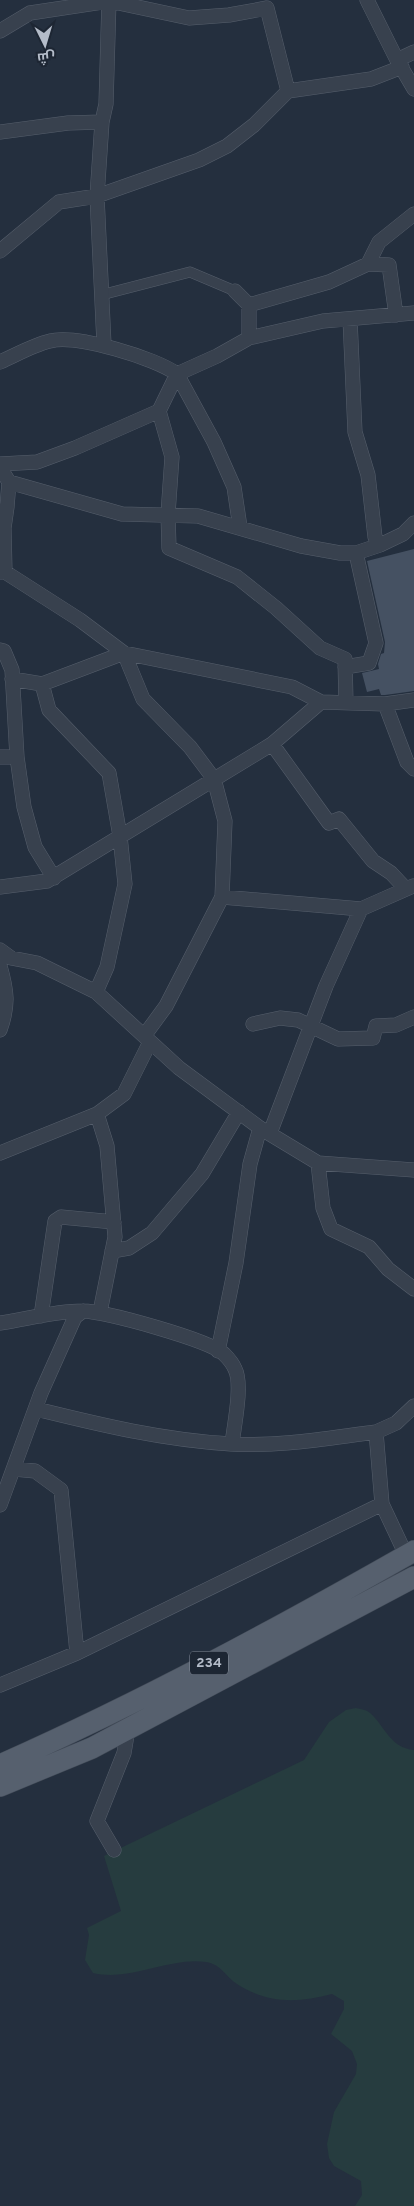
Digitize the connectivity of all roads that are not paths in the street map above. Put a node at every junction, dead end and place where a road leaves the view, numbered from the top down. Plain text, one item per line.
1 (109, 0) edge
2 (367, 0) edge
3 (0, 31) edge
4 (414, 52) edge
5 (399, 64) junction
6 (414, 89) edge
7 (288, 91) junction
8 (102, 122) junction
9 (0, 132) edge
10 (97, 196) junction
11 (414, 214) edge
12 (0, 251) edge
13 (368, 264) junction
14 (235, 291) joint
15 (100, 295) junction
16 (249, 305) junction
17 (414, 313) edge
18 (396, 316) junction
19 (350, 319) junction
20 (249, 338) junction
21 (104, 344) junction
22 (0, 362) edge
23 (177, 374) junction
24 (159, 411) junction
25 (0, 464) edge
26 (0, 470) edge
27 (9, 482) junction
28 (4, 509) edge
29 (168, 514) junction
30 (414, 522) edge
31 (240, 527) junction
32 (380, 545) junction
33 (356, 553) junction
34 (2, 572) edge
35 (0, 650) edge
36 (124, 653) junction
37 (345, 667) junction
38 (12, 679) junction
39 (42, 684) junction
40 (414, 700) edge
41 (321, 702) junction
42 (346, 703) junction
43 (385, 704) junction
44 (272, 744) junction
45 (0, 757) edge
46 (17, 757) junction
47 (414, 768) edge
48 (214, 779) junction
49 (120, 836) junction
50 (54, 878) junction
51 (409, 887) edge
52 (0, 888) edge
53 (222, 897) junction
54 (360, 909) junction
55 (0, 950) edge
56 (0, 966) edge
57 (96, 992) junction
58 (414, 1017) edge
59 (253, 1024) dead end
60 (311, 1028) junction
61 (0, 1030) edge
62 (147, 1039) junction
63 (239, 1112) junction
64 (98, 1114) junction
65 (265, 1130) junction
66 (0, 1153) edge
67 (318, 1163) junction
68 (414, 1170) edge
69 (114, 1222) junction
70 (112, 1251) junction
71 (414, 1289) edge
72 (83, 1311) junction
73 (100, 1312) junction
74 (41, 1316) junction
75 (0, 1323) edge
76 (218, 1351) junction
77 (414, 1406) edge
78 (36, 1409) junction
79 (376, 1432) junction
80 (232, 1444) junction
81 (14, 1469) junction
82 (382, 1504) junction
83 (0, 1505) edge
84 (410, 1553) edge
85 (414, 1577) edge
86 (77, 1653) junction
87 (0, 1684) edge
88 (128, 1730) junction
89 (0, 1765) edge
90 (0, 1786) edge
91 (114, 1850) dead end

1 - 3 street
1 - 7 street
1 - 8 street
2 - 5 street
4 - 5 street
5 - 6 street
5 - 7 street
7 - 10 street
8 - 9 street
8 - 10 street
10 - 12 street
10 - 15 street
11 - 13 street
13 - 16 street
13 - 18 street
14 - 15 street
14 - 16 street
15 - 21 street
16 - 20 street
17 - 18 street
18 - 19 street
19 - 20 street
19 - 32 street
20 - 23 street
21 - 22 street
21 - 23 street
23 - 24 street
23 - 31 street
24 - 25 street
24 - 29 street
26 - 27 street
27 - 28 street
27 - 29 street
28 - 34 street
29 - 31 street
29 - 37 street
30 - 32 street
31 - 33 street
32 - 33 street
33 - 37 street
34 - 36 street
35 - 38 street
36 - 39 street
36 - 41 street
36 - 48 street
37 - 42 street
38 - 39 street
38 - 46 street
39 - 49 street
40 - 43 street
41 - 42 street
41 - 44 street
42 - 43 street
43 - 47 street
44 - 48 street
44 - 51 street
45 - 46 street
46 - 50 street
48 - 49 street
48 - 53 street
49 - 50 street
49 - 57 street
50 - 52 street
51 - 54 street
53 - 54 street
53 - 62 street
54 - 60 street
55 - 57 street
56 - 61 street
57 - 62 street
58 - 60 street
59 - 60 street
60 - 65 street
62 - 63 street
62 - 64 street
63 - 65 street
63 - 70 street
64 - 66 street
64 - 69 street
65 - 67 street
65 - 76 street
67 - 68 street
67 - 71 street
69 - 70 street
69 - 74 street
70 - 73 street
72 - 73 street
72 - 74 street
72 - 78 street
73 - 76 street
74 - 75 street
76 - 80 street
77 - 79 street
78 - 80 street
78 - 81 street
79 - 80 street
79 - 82 street
81 - 83 street
81 - 86 street
82 - 84 street
82 - 86 street
84 - 89 main road, 234
85 - 88 main road, 234
86 - 87 street
88 - 90 main road, 234
88 - 91 street

